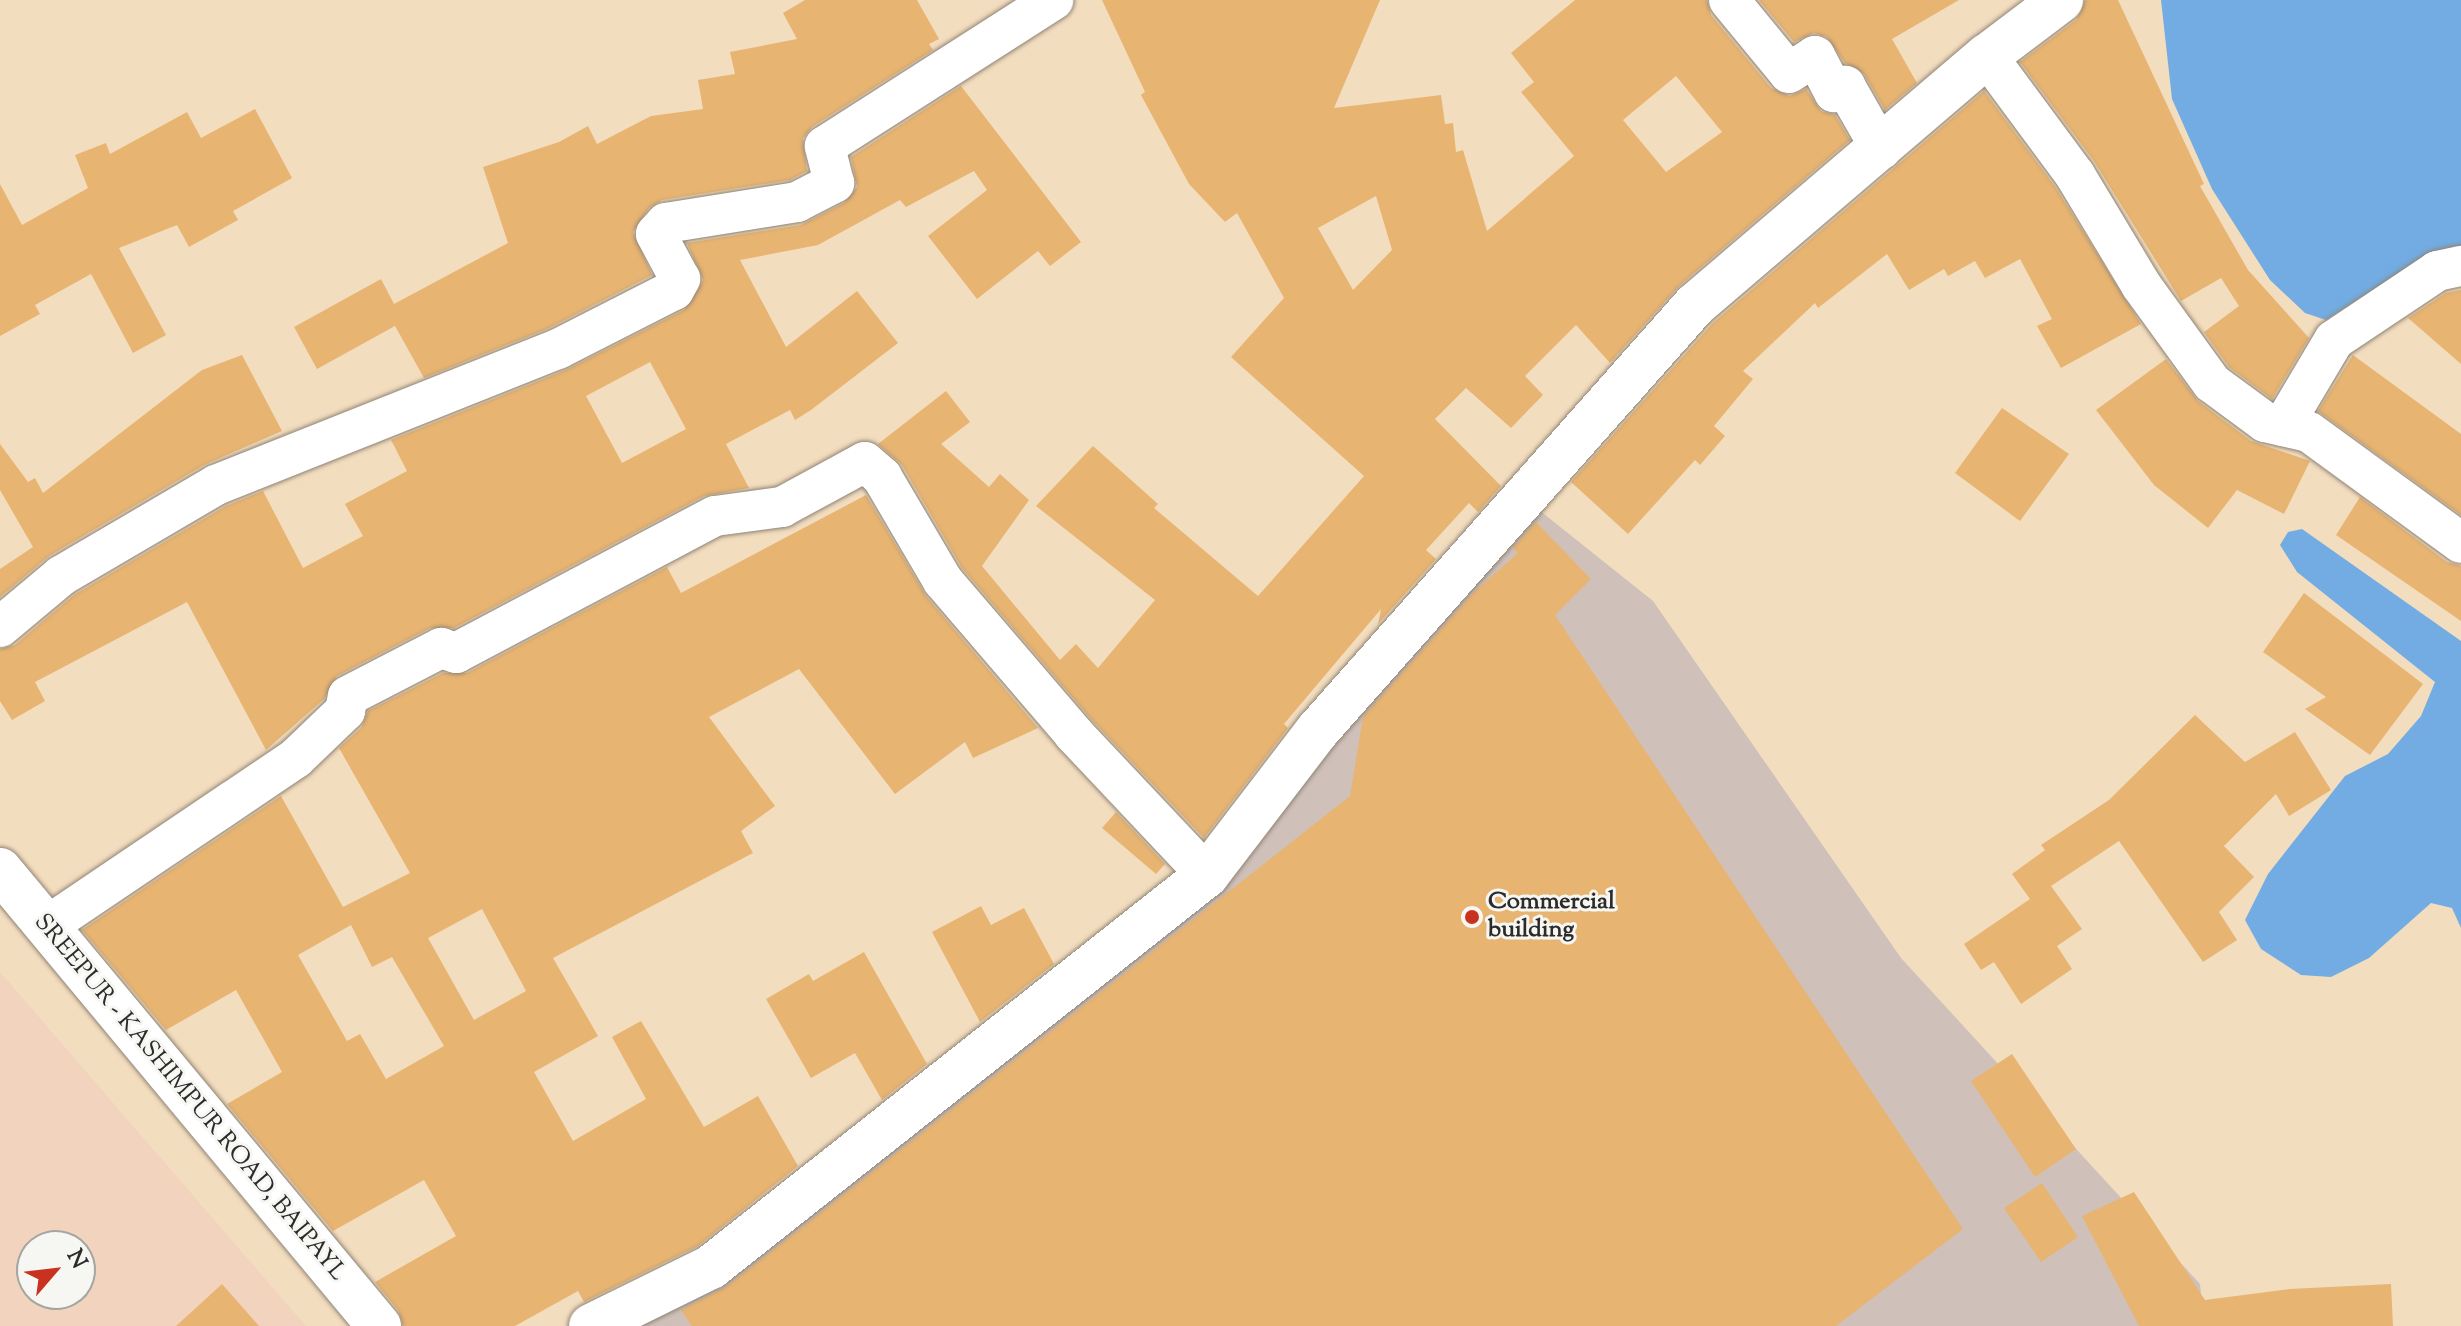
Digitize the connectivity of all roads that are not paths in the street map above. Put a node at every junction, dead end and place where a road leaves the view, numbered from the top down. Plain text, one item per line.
1 (1053, 0) edge
2 (1729, 0) edge
3 (2061, 0) edge
4 (1987, 56) junction
5 (1881, 149) junction
6 (2461, 266) edge
7 (2283, 426) junction
8 (2461, 543) edge
9 (0, 627) edge
10 (0, 870) edge
11 (1207, 875) junction
12 (47, 926) junction
13 (379, 1326) edge
14 (591, 1326) edge

1 - 9 street
2 - 5 street
3 - 4 street
4 - 5 street
4 - 7 street
5 - 11 street
6 - 7 street
7 - 8 street
10 - 12 street, SREEPUR - KASHIMPUR ROAD, BAIPAYL
11 - 12 street
11 - 14 street
12 - 13 street, SREEPUR - KASHIMPUR ROAD, BAIPAYL

